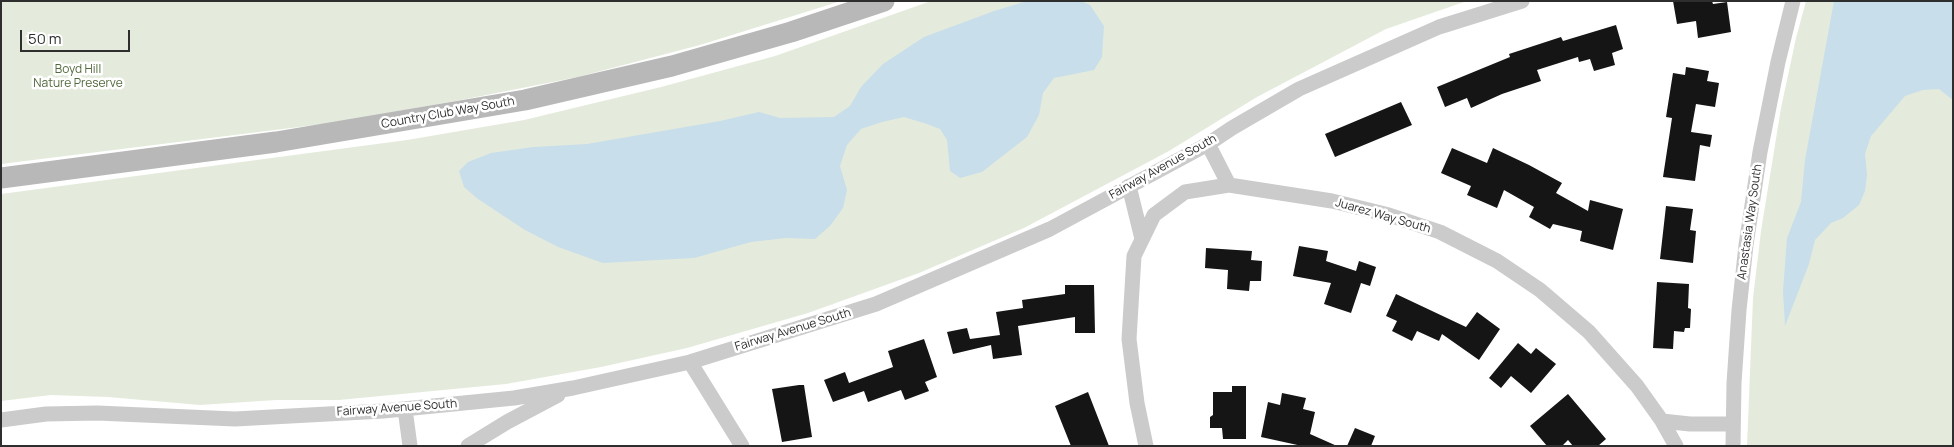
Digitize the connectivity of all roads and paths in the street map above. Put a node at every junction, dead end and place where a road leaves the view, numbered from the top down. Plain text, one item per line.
1 (884, 1) edge
2 (1522, 1) edge
3 (1794, 1) edge
4 (1208, 144) junction
5 (1, 178) edge
6 (1229, 185) junction
7 (1129, 186) junction
8 (1142, 239) junction
9 (690, 362) junction
10 (573, 388) junction
11 (405, 409) junction
12 (1, 420) edge
13 (1662, 421) junction
14 (1733, 424) junction
15 (410, 446) edge
16 (468, 446) edge
17 (742, 446) edge
18 (1146, 446) edge
19 (1676, 446) edge
20 (1733, 446) edge

1 - 5 street, Country Club Way South
2 - 4 street, Fairway Avenue South
3 - 14 street, Anastasia Way South
4 - 6 street
4 - 7 street, Fairway Avenue South
6 - 8 street, Juarez Way South
6 - 13 street, Juarez Way South
7 - 8 street
7 - 9 street, Fairway Avenue South
8 - 18 street, Juarez Way South
9 - 10 street, Fairway Avenue South
9 - 17 street
10 - 11 street, Fairway Avenue South
10 - 16 street
11 - 12 street, Fairway Avenue South
11 - 15 street
13 - 14 street
13 - 19 street, Juarez Way South
14 - 20 street, Anastasia Way South

